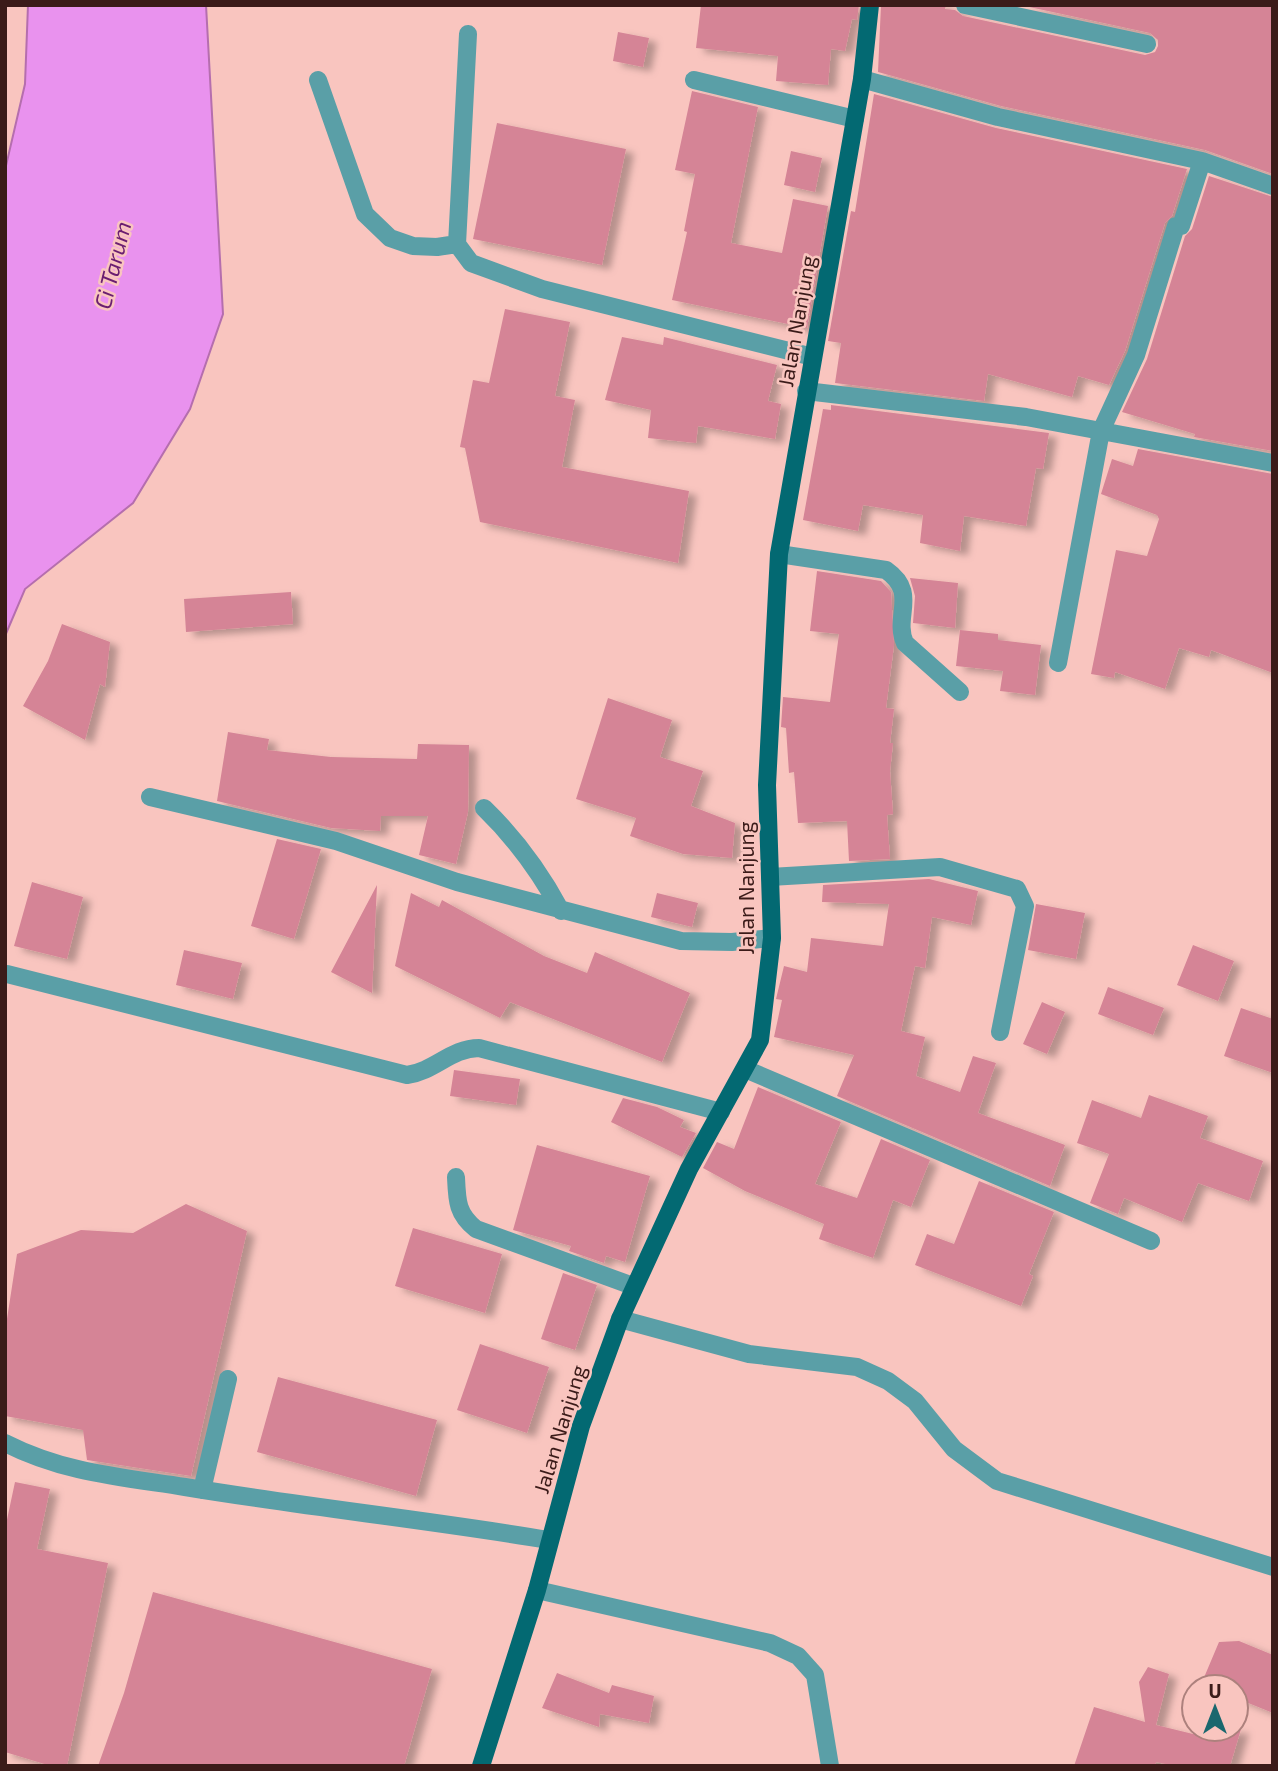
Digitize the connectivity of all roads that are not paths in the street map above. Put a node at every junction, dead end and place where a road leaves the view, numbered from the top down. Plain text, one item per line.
1 (870, 5) edge
2 (965, 5) edge
3 (468, 34) dead end
4 (1147, 44) dead end
5 (862, 79) junction
6 (318, 80) dead end
7 (694, 80) dead end
8 (855, 119) junction
9 (1202, 161) junction
10 (1273, 186) edge
11 (457, 244) junction
12 (813, 356) junction
13 (806, 390) junction
14 (1101, 431) junction
15 (1273, 463) edge
16 (779, 554) junction
17 (1058, 663) dead end
18 (960, 692) dead end
19 (150, 797) dead end
20 (485, 808) dead end
21 (769, 877) junction
22 (561, 911) junction
23 (772, 938) junction
24 (7, 974) dead end
25 (1000, 1032) dead end
26 (745, 1069) junction
27 (721, 1112) junction
28 (456, 1177) dead end
29 (1151, 1241) dead end
30 (633, 1286) junction
31 (620, 1319) junction
32 (228, 1379) dead end
33 (5, 1443) edge
34 (202, 1490) junction
35 (549, 1540) junction
36 (1273, 1567) edge
37 (537, 1590) junction
38 (481, 1766) edge
39 (830, 1766) edge

1 - 5 main road, Jalan Nanjung
2 - 4 street
3 - 11 street
5 - 8 main road, Jalan Nanjung
5 - 9 street
6 - 11 street
7 - 8 street
8 - 12 main road, Jalan Nanjung
9 - 10 street
9 - 14 street
11 - 12 street
12 - 13 main road, Jalan Nanjung
13 - 14 street
13 - 16 main road, Jalan Nanjung
14 - 15 street
14 - 17 street
16 - 18 street
16 - 21 main road, Jalan Nanjung
19 - 22 street
20 - 22 street
21 - 23 main road, Jalan Nanjung
21 - 25 street
22 - 23 street
23 - 26 main road, Jalan Nanjung
24 - 27 street
26 - 27 main road, Jalan Nanjung
26 - 29 street
27 - 30 main road, Jalan Nanjung
28 - 30 street
30 - 31 main road, Jalan Nanjung
31 - 35 main road, Jalan Nanjung
31 - 36 street
32 - 34 street
33 - 34 street
34 - 35 street
35 - 37 main road, Jalan Nanjung
37 - 38 main road, Jalan Nanjung
37 - 39 street

